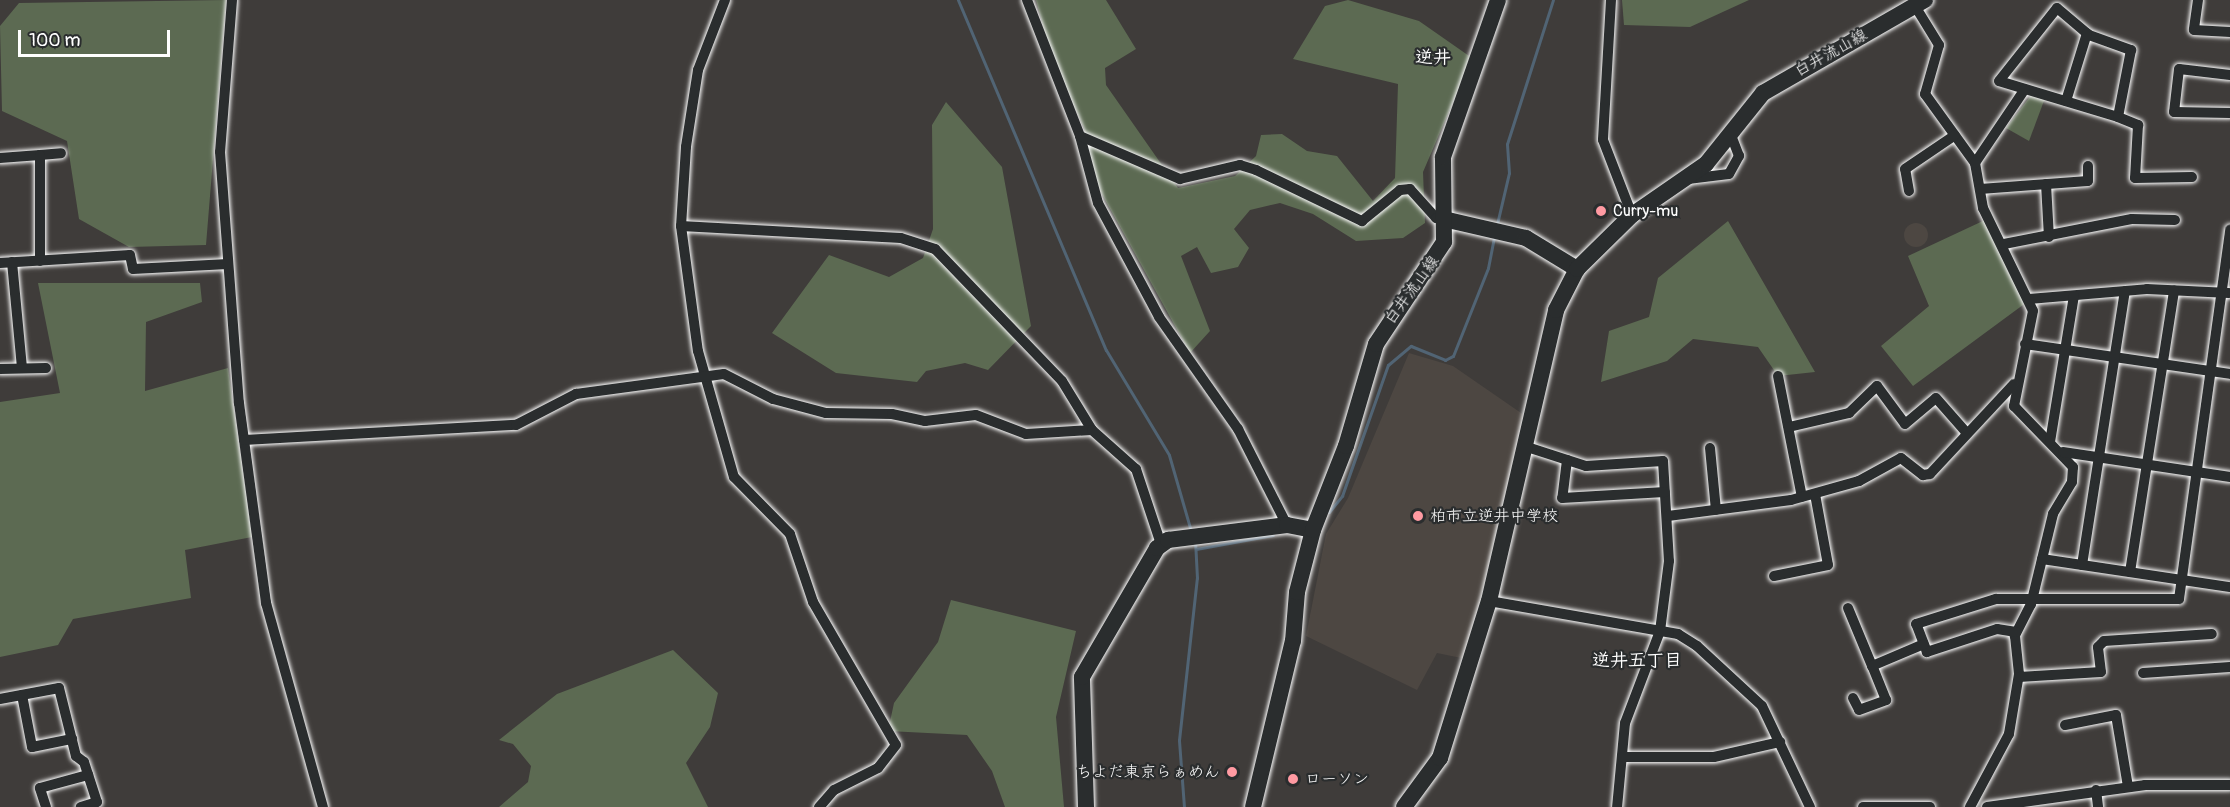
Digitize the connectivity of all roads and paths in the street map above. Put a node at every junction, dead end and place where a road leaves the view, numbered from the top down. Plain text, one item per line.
1 (232, 0) edge
2 (725, 0) edge
3 (1027, 0) edge
4 (1498, 0) edge
5 (1611, 0) edge
6 (2198, 0) edge
7 (1920, 3) edge
8 (2230, 32) edge
9 (2087, 33) junction
10 (2230, 75) edge
11 (2025, 89) junction
12 (2067, 101) junction
13 (2230, 113) edge
14 (2118, 117) junction
15 (1730, 132) junction
16 (1954, 135) junction
17 (1080, 136) junction
18 (61, 153) dead end
19 (40, 155) junction
20 (0, 158) edge
21 (1975, 163) junction
22 (2088, 166) dead end
23 (2192, 177) dead end
24 (1688, 179) junction
25 (2046, 184) junction
26 (1980, 189) junction
27 (1909, 191) dead end
28 (1632, 215) junction
29 (1448, 220) junction
30 (2175, 220) dead end
31 (681, 226) junction
32 (2230, 230) edge
33 (2049, 237) junction
34 (2004, 244) junction
35 (40, 261) junction
36 (12, 262) junction
37 (0, 263) edge
38 (228, 264) junction
39 (1577, 269) junction
40 (2174, 290) junction
41 (2125, 291) junction
42 (2227, 293) edge
43 (2074, 296) junction
44 (2029, 298) junction
45 (2025, 344) junction
46 (2066, 350) junction
47 (2114, 357) junction
48 (2163, 365) junction
49 (22, 368) junction
50 (46, 368) dead end
51 (0, 369) edge
52 (2211, 372) junction
53 (2230, 374) edge
54 (707, 376) junction
55 (1778, 376) dead end
56 (2014, 384) junction
57 (1789, 427) junction
58 (1092, 430) junction
59 (1965, 431) junction
60 (244, 440) junction
61 (2050, 442) junction
62 (1524, 446) junction
63 (1710, 448) dead end
64 (2064, 452) junction
65 (2098, 457) junction
66 (1568, 460) junction
67 (2147, 464) junction
68 (2197, 472) junction
69 (2230, 477) edge
70 (1665, 492) junction
71 (1815, 494) junction
72 (1802, 497) junction
73 (1716, 510) junction
74 (1668, 516) junction
75 (1287, 525) junction
76 (1312, 530) junction
77 (1161, 544) junction
78 (2042, 559) junction
79 (2082, 565) junction
80 (2130, 572) junction
81 (1774, 576) dead end
82 (2181, 580) junction
83 (2230, 587) edge
84 (2033, 595) junction
85 (1489, 601) junction
86 (1848, 608) dead end
87 (1660, 631) junction
88 (2016, 632) junction
89 (2212, 634) dead end
90 (1924, 644) junction
91 (1872, 666) junction
92 (2230, 667) edge
93 (2143, 673) dead end
94 (2019, 677) junction
95 (22, 695) junction
96 (1853, 698) dead end
97 (0, 699) edge
98 (2065, 725) dead end
99 (72, 739) junction
100 (1780, 742) junction
101 (1622, 757) junction
102 (88, 775) junction
103 (2230, 785) edge
104 (2128, 786) junction
105 (2096, 790) junction
106 (2041, 803) edge
107 (46, 807) edge
108 (81, 807) edge
109 (323, 807) edge
110 (819, 807) edge
111 (1086, 807) edge
112 (1254, 807) edge
113 (1404, 807) edge
114 (1617, 807) edge
115 (1810, 807) edge
116 (1863, 807) edge
117 (1930, 807) edge
118 (1970, 807) edge
119 (1987, 807) edge
120 (2098, 807) edge

1 - 38 street
2 - 31 street
3 - 17 street
4 - 29 main road
5 - 28 street
6 - 8 street
7 - 15 main road, 白井流山線
7 - 16 street
9 - 11 street
9 - 12 street
9 - 14 street
10 - 13 street
11 - 12 street
11 - 21 street
12 - 14 street
14 - 23 street
15 - 24 main road, 白井流山線
15 - 24 street
16 - 21 street
16 - 27 street
17 - 29 street
17 - 75 street
18 - 19 street
19 - 20 street
19 - 35 street
21 - 26 street
22 - 25 street
24 - 28 main road, 白井流山線
25 - 26 street
25 - 33 street
26 - 34 street
28 - 39 main road, 白井流山線
29 - 39 main road
29 - 76 main road, 白井流山線
30 - 33 street
31 - 54 street
31 - 58 street
32 - 42 street
33 - 34 street
34 - 44 street
35 - 36 street
35 - 38 street
36 - 37 street
36 - 49 street
38 - 60 street
39 - 62 main road, 白井流山線
40 - 41 street
40 - 42 street
40 - 48 street
41 - 43 street
41 - 47 street
42 - 52 street
43 - 44 street
43 - 46 street
44 - 45 street
45 - 46 street
45 - 56 street
46 - 47 street
46 - 61 street
47 - 48 street
47 - 65 street
48 - 52 street
48 - 67 street
49 - 50 street
49 - 51 street
52 - 53 street
52 - 68 street
54 - 58 street
54 - 60 street
54 - 110 street
55 - 57 street
56 - 59 street
56 - 61 street
57 - 59 street
57 - 72 street
58 - 77 street
59 - 71 street
60 - 109 street
61 - 64 street
62 - 66 street
62 - 85 main road, 白井流山線
63 - 73 street
64 - 65 street
64 - 78 street
65 - 67 street
65 - 79 street
66 - 70 street
66 - 70 street
67 - 68 street
67 - 80 street
68 - 69 street
68 - 82 street
70 - 74 street
71 - 72 street
71 - 81 street
72 - 73 street
73 - 74 street
74 - 87 street
75 - 76 main road
75 - 77 main road
76 - 112 main road, 白井流山線
77 - 111 main road
78 - 79 street
78 - 84 street
79 - 80 street
80 - 82 street
82 - 83 street
82 - 84 street
84 - 88 street
84 - 90 street
85 - 87 street
85 - 113 main road, 白井流山線
86 - 91 street
87 - 100 street
87 - 101 street
88 - 90 street
88 - 94 street
89 - 94 street
90 - 91 street
91 - 96 street
92 - 93 street
94 - 118 street
95 - 97 street
95 - 99 street
95 - 99 street
98 - 104 street
99 - 102 street
100 - 101 street
100 - 115 street
101 - 114 street
102 - 107 street
102 - 108 street
103 - 104 street
104 - 105 street
105 - 106 street
105 - 120 street
106 - 119 street
116 - 117 street

